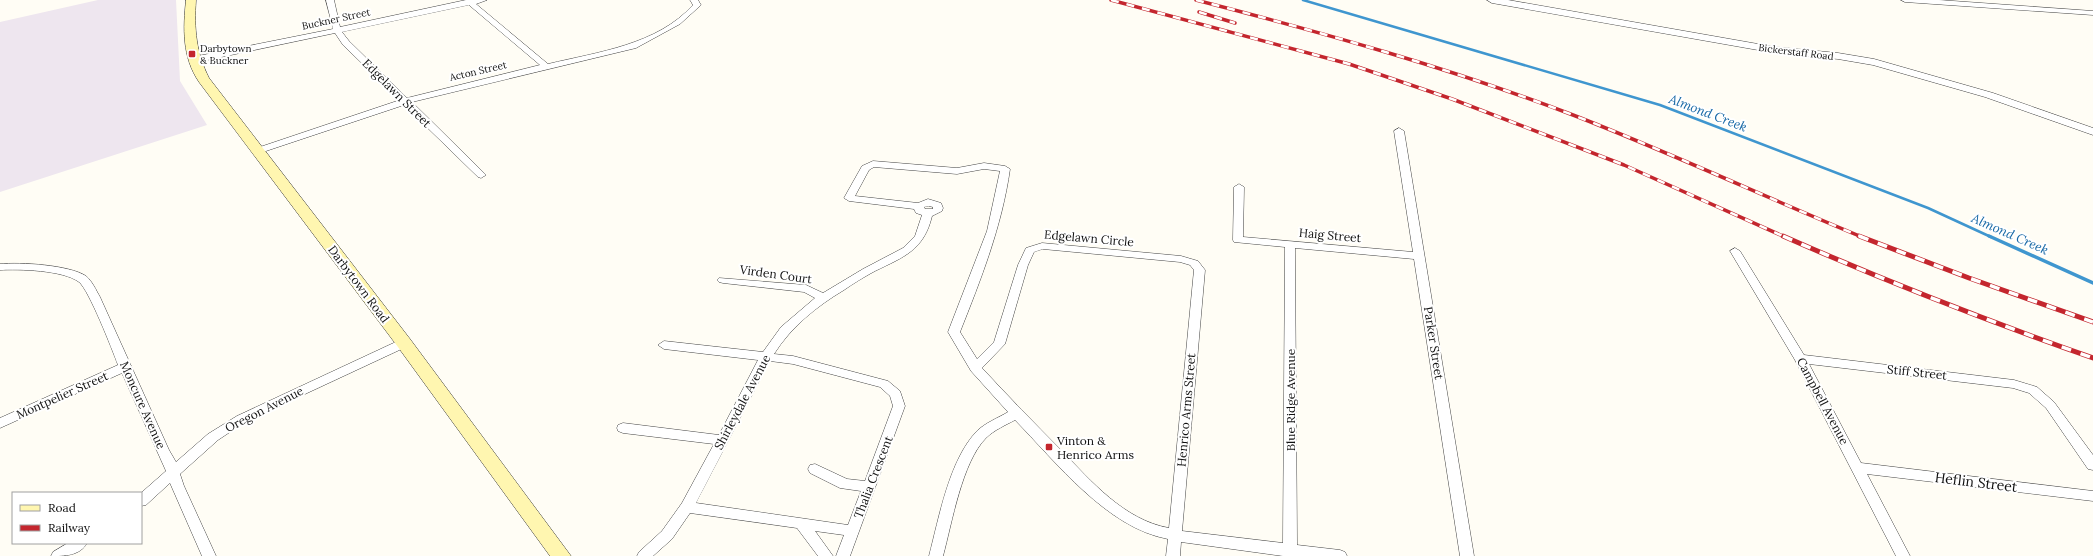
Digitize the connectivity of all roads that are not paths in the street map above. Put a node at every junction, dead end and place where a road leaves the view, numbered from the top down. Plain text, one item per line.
1 (191, 0) edge
2 (330, 0) edge
3 (483, 0) edge
4 (1492, 0) edge
5 (1905, 0) edge
6 (471, 1) edge
7 (696, 2) edge
8 (2093, 13) edge
9 (337, 30) junction
10 (194, 60) junction
11 (547, 67) junction
12 (405, 101) junction
13 (1399, 131) dead end
14 (2093, 132) edge
15 (257, 151) junction
16 (481, 174) dead end
17 (1239, 187) dead end
18 (1290, 245) junction
19 (1735, 251) dead end
20 (1420, 256) junction
21 (1196, 265) joint
22 (0, 267) edge
23 (723, 280) dead end
24 (824, 298) junction
25 (404, 343) junction
26 (664, 345) dead end
27 (766, 357) junction
28 (1801, 359) junction
29 (126, 367) junction
30 (976, 367) junction
31 (1016, 413) junction
32 (0, 424) edge
33 (623, 428) dead end
34 (722, 440) junction
35 (2093, 465) edge
36 (1859, 468) junction
37 (816, 469) dead end
38 (174, 474) junction
39 (869, 487) junction
40 (2093, 496) edge
41 (142, 500) edge
42 (687, 507) junction
43 (801, 523) junction
44 (853, 531) junction
45 (1175, 536) junction
46 (78, 544) edge
47 (1290, 553) edge
48 (58, 556) edge
49 (210, 556) edge
50 (561, 556) edge
51 (644, 556) edge
52 (826, 556) edge
53 (843, 556) edge
54 (936, 556) edge
55 (1173, 556) edge
56 (1340, 556) edge
57 (1467, 556) edge
58 (1903, 556) edge

1 - 10 main road, Darbytown Road
2 - 9 street, Edgelawn Street
3 - 6 street, Buckner Street
4 - 14 street, Bickerstaff Road
5 - 8 street
6 - 9 street, Buckner Street
6 - 11 street
7 - 11 street, Acton Street
9 - 10 street, Buckner Street
9 - 12 street, Edgelawn Street
10 - 15 main road, Darbytown Road
11 - 12 street, Acton Street
12 - 15 street, Acton Street
12 - 16 street, Edgelawn Street
13 - 20 street, Parker Street
15 - 25 main road, Darbytown Road
17 - 18 street, Haig Street
18 - 20 street, Haig Street
18 - 47 street, Blue Ridge Avenue
19 - 28 street, Campbell Avenue
20 - 57 street, Parker Street
21 - 30 street, Edgelawn Circle
21 - 45 street, Henrico Arms Street
22 - 29 street, Moncure Avenue
23 - 24 street, Virden Court
24 - 27 street, Shirleydale Avenue
24 - 30 street, Shirleydale Avenue
25 - 38 street, Oregon Avenue
25 - 50 main road, Darbytown Road
26 - 27 street, Thalia Crescent
27 - 34 street, Shirleydale Avenue
27 - 39 street, Thalia Crescent
28 - 35 street, Stiff Street
28 - 36 street, Campbell Avenue
29 - 32 street, Montpelier Street
29 - 38 street, Moncure Avenue
30 - 31 street
31 - 45 street
31 - 54 street
33 - 34 street
34 - 42 street, Shirleydale Avenue
36 - 40 street, Heflin Street
36 - 58 street, Campbell Avenue
37 - 39 street
38 - 41 street, Oregon Avenue
38 - 49 street, Moncure Avenue
39 - 44 street, Thalia Crescent
42 - 43 street, Thalia Crescent
42 - 51 street, Shirleydale Avenue
43 - 44 street, Thalia Crescent
43 - 52 street
44 - 53 street
45 - 47 street
45 - 55 street, Henrico Arms Street
46 - 48 street
47 - 56 street

